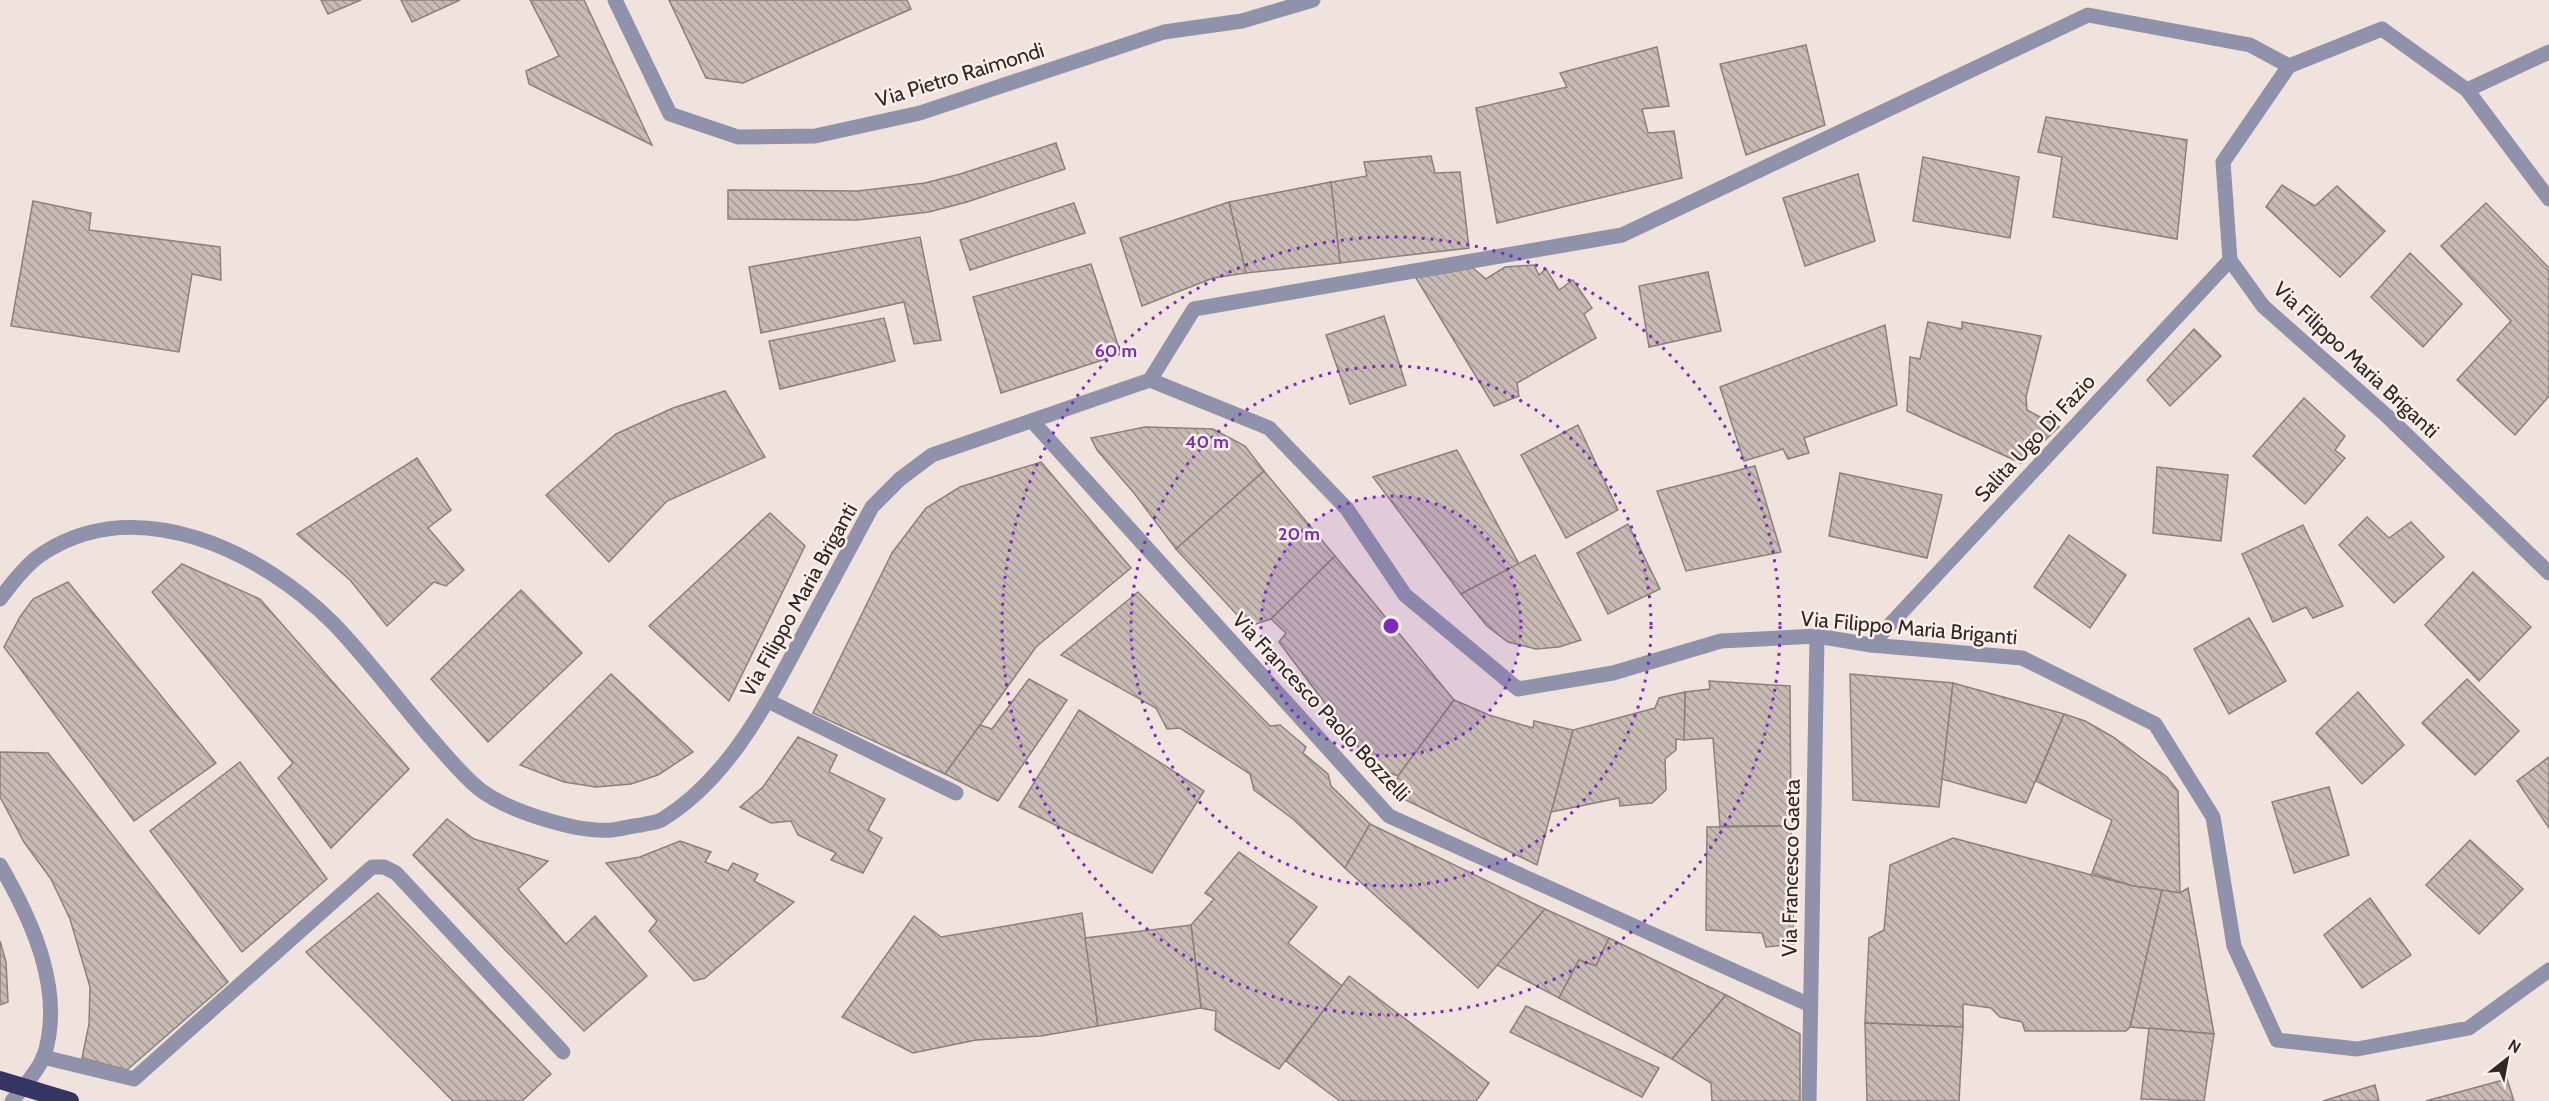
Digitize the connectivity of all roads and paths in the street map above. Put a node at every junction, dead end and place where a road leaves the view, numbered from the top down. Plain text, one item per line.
1 (615, 0) edge
2 (1313, 0) edge
3 (2549, 52) edge
4 (2289, 66) junction
5 (2467, 90) junction
6 (2549, 199) edge
7 (2230, 260) junction
8 (1150, 380) junction
9 (1032, 421) junction
10 (2549, 573) edge
11 (0, 599) edge
12 (1817, 636) junction
13 (1871, 645) junction
14 (768, 700) junction
15 (956, 793) dead end
16 (0, 865) edge
17 (2549, 970) edge
18 (1810, 1005) junction
19 (563, 1052) dead end
20 (43, 1057) junction
21 (0, 1080) edge
22 (12, 1101) edge
23 (70, 1101) edge
24 (1809, 1101) edge

1 - 2 street, Via Pietro Raimondi
3 - 5 street
4 - 5 street
4 - 7 street
4 - 8 street
5 - 6 street
7 - 10 street, Via Filippo Maria Briganti
7 - 13 street, Salita Ugo Di Fazio
8 - 9 street, Via Filippo Maria Briganti
8 - 12 street, Via Filippo Maria Briganti
9 - 14 street, Via Filippo Maria Briganti
9 - 18 street, Via Francesco Paolo Bozzelli
11 - 14 street, Via Filippo Maria Briganti
12 - 13 street, Via Filippo Maria Briganti
12 - 18 street, Via Francesco Gaeta
13 - 17 street, Via Filippo Maria Briganti
14 - 15 street
16 - 20 street
18 - 24 street, Via Francesco Gaeta
19 - 20 street
20 - 22 street
21 - 23 highway

